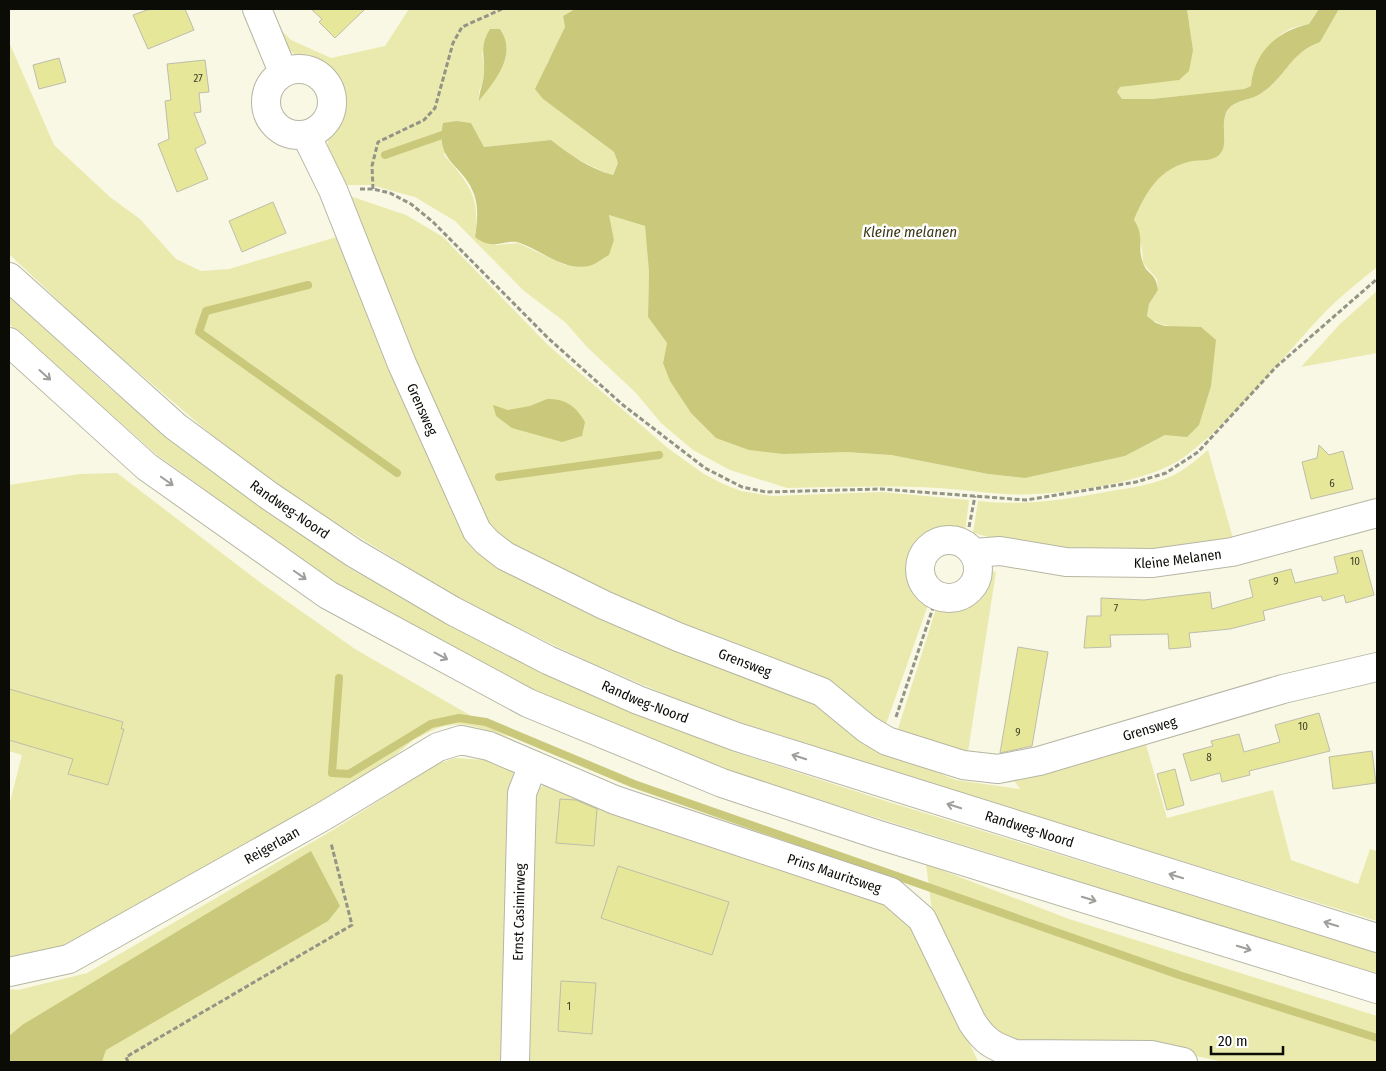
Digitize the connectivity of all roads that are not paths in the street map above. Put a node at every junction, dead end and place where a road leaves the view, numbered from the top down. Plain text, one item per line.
1 (257, 9) edge
2 (283, 72) junction
3 (306, 135) junction
4 (9, 277) edge
5 (9, 342) edge
6 (1377, 513) edge
7 (970, 548) junction
8 (1377, 667) edge
9 (533, 765) junction
10 (1377, 938) edge
11 (9, 972) edge
12 (1377, 989) edge
13 (515, 1062) edge
14 (1183, 1062) edge

1 - 2 street
2 - 3 street
2 - 3 street
3 - 8 street, Grensweg
10 -> 4 street, Randweg-Noord
5 -> 12 street
6 - 7 street, Kleine Melanen
7 - 7 street, Kleine Melanen
9 - 11 street, Reigerlaan
9 - 13 street, Ernst Casimirweg
9 - 14 street, Prins Mauritsweg

